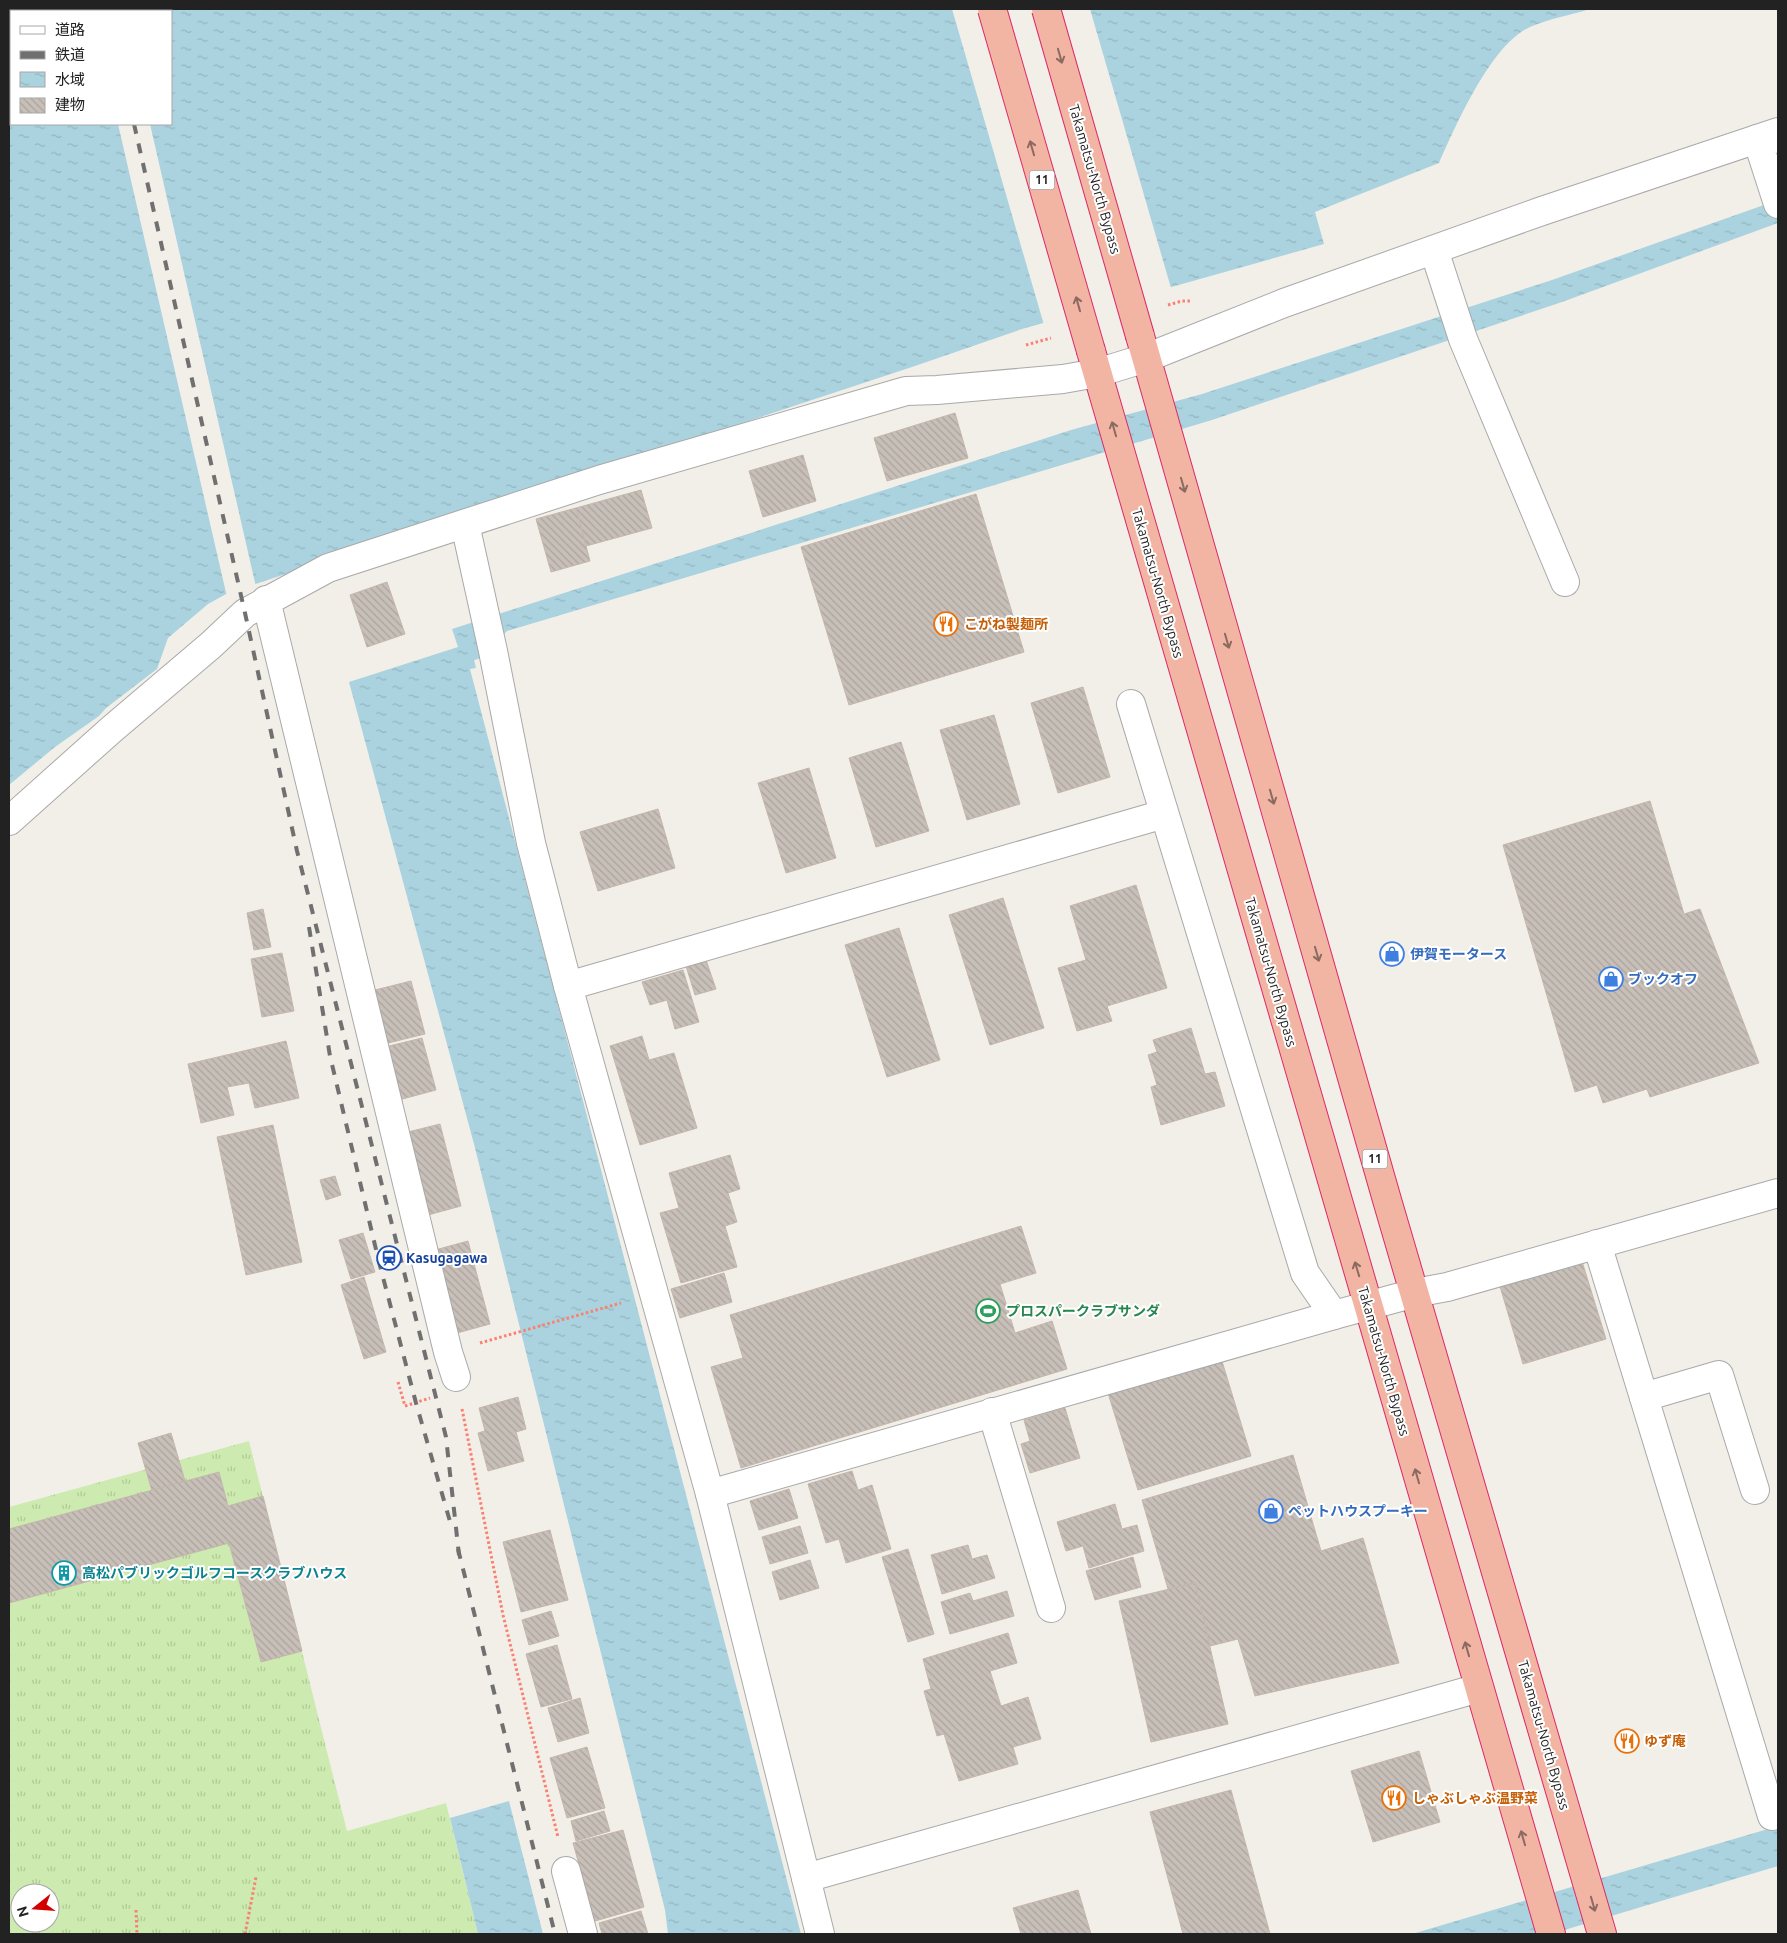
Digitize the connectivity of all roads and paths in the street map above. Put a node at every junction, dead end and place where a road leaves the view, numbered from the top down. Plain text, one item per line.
1 (992, 9) edge
2 (1046, 9) edge
3 (1771, 137) edge
4 (1776, 198) edge
5 (1434, 250) junction
6 (1143, 347) junction
7 (1094, 362) junction
8 (465, 524) junction
9 (1565, 582) dead end
10 (266, 600) junction
11 (1131, 704) dead end
12 (1164, 814) junction
13 (9, 821) edge
14 (568, 986) junction
15 (1778, 1193) edge
16 (1597, 1244) junction
17 (1415, 1293) junction
18 (621, 1302) dead end
19 (1368, 1305) junction
20 (1334, 1314) junction
21 (503, 1337) dead end
22 (456, 1377) joint
23 (398, 1382) dead end
24 (402, 1397) dead end
25 (1644, 1398) junction
26 (992, 1412) junction
27 (1755, 1490) dead end
28 (710, 1494) junction
29 (1051, 1608) dead end
30 (1479, 1688) junction
31 (1772, 1816) dead end
32 (566, 1871) joint
33 (256, 1877) dead end
34 (806, 1878) junction
35 (136, 1910) dead end
36 (1601, 1932) edge
37 (137, 1934) edge
38 (244, 1934) edge
39 (583, 1934) edge
40 (820, 1934) edge
41 (1551, 1934) edge

7 -> 1 highway, Takamatsu-North Bypass / 11, bridge
2 -> 6 highway, Takamatsu-North Bypass / 11, bridge
3 - 4 street
3 - 5 street
5 - 6 street
5 - 9 street
6 - 7 street
6 -> 17 highway, Takamatsu-North Bypass / 11
7 - 8 street
19 -> 7 highway, Takamatsu-North Bypass / 11
8 - 10 street
8 - 14 street
10 - 13 street
10 - 22 street
11 - 12 street
12 - 14 street
12 - 20 street
14 - 28 street
15 - 16 street
16 - 17 street
16 - 25 street
17 - 19 street
17 -> 36 highway, Takamatsu-North Bypass / 11
18 - 21 path
19 - 20 street
30 -> 19 highway, Takamatsu-North Bypass / 11
20 - 26 street
22 - 32 path
23 - 24 path
25 - 27 street
25 - 31 street
26 - 28 street
26 - 29 street
28 - 34 street
30 - 34 street
41 -> 30 highway, Takamatsu-North Bypass / 11
32 - 39 street
33 - 38 path
34 - 40 street
35 - 37 path

